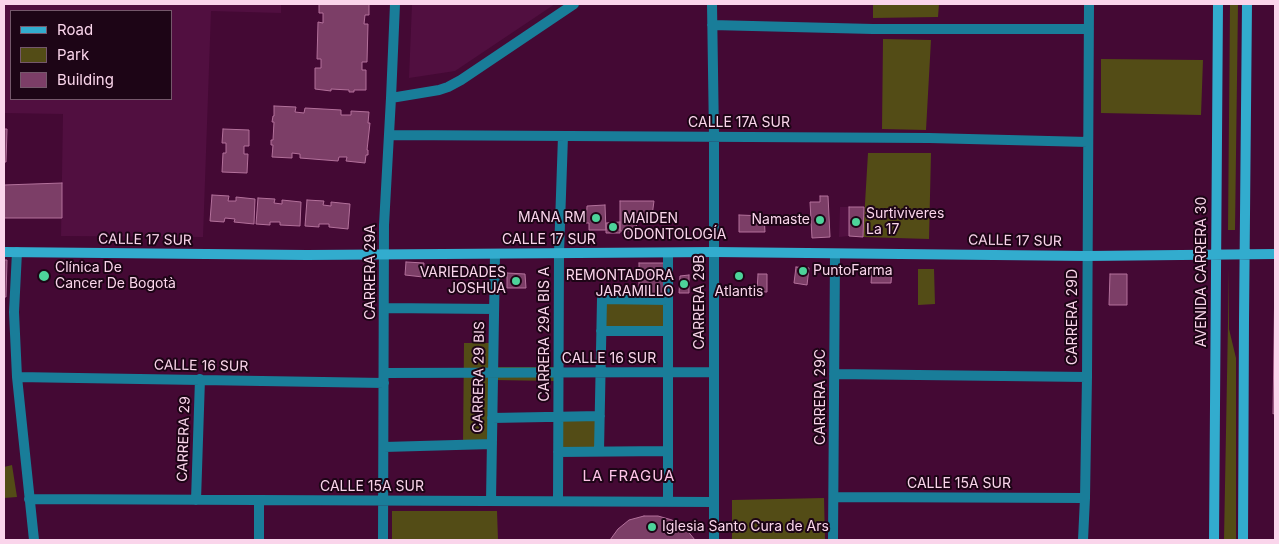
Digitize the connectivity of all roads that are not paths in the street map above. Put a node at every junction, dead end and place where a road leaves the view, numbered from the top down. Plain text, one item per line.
1 (395, 4) edge
2 (574, 4) edge
3 (712, 4) edge
4 (1089, 4) edge
5 (1218, 4) edge
6 (1247, 4) edge
7 (712, 25) junction
8 (1089, 29) junction
9 (391, 98) junction
10 (389, 135) junction
11 (563, 136) junction
12 (714, 137) junction
13 (1088, 142) junction
14 (4, 252) edge
15 (17, 252) junction
16 (714, 252) junction
17 (559, 253) junction
18 (668, 253) junction
19 (494, 254) junction
20 (835, 254) junction
21 (1244, 254) junction
22 (1275, 254) edge
23 (384, 255) junction
24 (1216, 255) junction
25 (1087, 256) junction
26 (668, 300) junction
27 (384, 308) junction
28 (494, 309) junction
29 (601, 331) junction
30 (668, 331) junction
31 (600, 372) junction
32 (668, 372) junction
33 (714, 372) junction
34 (493, 373) junction
35 (559, 373) junction
36 (834, 374) junction
37 (17, 377) junction
38 (1087, 377) junction
39 (384, 378) junction
40 (200, 379) junction
41 (600, 416) junction
42 (558, 417) junction
43 (492, 418) junction
44 (492, 444) junction
45 (384, 447) junction
46 (599, 451) junction
47 (668, 451) junction
48 (558, 452) junction
49 (834, 497) junction
50 (1085, 498) junction
51 (28, 499) junction
52 (196, 500) junction
53 (259, 500) junction
54 (384, 500) junction
55 (491, 501) junction
56 (558, 501) junction
57 (668, 502) junction
58 (714, 502) junction
59 (34, 540) edge
60 (259, 540) edge
61 (383, 540) edge
62 (714, 540) edge
63 (833, 540) edge
64 (1083, 540) edge
65 (1214, 540) edge
66 (1243, 540) edge

1 - 9 street, CARRERA 29A
2 - 9 street
3 - 7 street, CARRERA 29B
4 - 8 street, CARRERA 29D
5 - 24 street, AVENIDA CARRERA 30
6 - 21 street
7 - 8 street
7 - 12 street, CARRERA 29B
8 - 13 street, CARRERA 29D
9 - 10 street, CARRERA 29A
10 - 11 street, CALLE 17A SUR
10 - 23 street, CARRERA 29A
11 - 12 street, CALLE 17A SUR
11 - 17 street, CARRERA 29A BIS A
12 - 13 street, CALLE 17A SUR
12 - 16 street, CARRERA 29B
13 - 25 street, CARRERA 29D
14 - 15 street, CALLE 17 SUR
15 - 23 street, CALLE 17 SUR
15 - 37 street
16 - 18 street, CALLE 17 SUR
16 - 20 street, CALLE 17 SUR
16 - 33 street, CARRERA 29B
17 - 18 street, CALLE 17 SUR
17 - 19 street, CALLE 17 SUR
17 - 35 street, CARRERA 29A BIS A
18 - 26 street
19 - 23 street, CALLE 17 SUR
19 - 28 street, CARRERA 29 BIS
20 - 25 street, CALLE 17 SUR
20 - 36 street, CARRERA 29C
21 - 22 street, CALLE 17 SUR
21 - 24 street, CALLE 17 SUR
21 - 66 street
23 - 27 street, CARRERA 29A
24 - 25 street, CALLE 17 SUR
24 - 65 street, AVENIDA CARRERA 30
25 - 38 street, CARRERA 29D
26 - 29 street
26 - 30 street
27 - 28 street
27 - 39 street, CARRERA 29A
28 - 34 street, CARRERA 29 BIS
29 - 30 street
29 - 31 street
30 - 32 street
31 - 32 street, CALLE 16 SUR
31 - 35 street, CALLE 16 SUR
31 - 41 street
32 - 33 street, CALLE 16 SUR
32 - 47 street
33 - 58 street, CARRERA 29B
34 - 35 street, CALLE 16 SUR
34 - 39 street, CALLE 16 SUR
34 - 43 street, CARRERA 29 BIS
35 - 42 street, CARRERA 29A BIS A
36 - 38 street
36 - 49 street, CARRERA 29C
37 - 40 street, CALLE 16 SUR
37 - 51 street
38 - 50 street, CARRERA 29D
39 - 40 street, CALLE 16 SUR
39 - 45 street, CARRERA 29A
40 - 52 street, CARRERA 29
41 - 42 street
41 - 46 street
42 - 43 street
42 - 48 street, CARRERA 29A BIS A
43 - 44 street, CARRERA 29 BIS
44 - 45 street
44 - 55 street, CARRERA 29 BIS
45 - 54 street, CARRERA 29A
46 - 47 street
46 - 48 street
47 - 57 street
48 - 56 street, CARRERA 29A BIS A
49 - 50 street, CALLE 15A SUR
49 - 63 street, CARRERA 29C
50 - 64 street, CARRERA 29D
51 - 52 street, CALLE 15A SUR
51 - 59 street
52 - 53 street, CALLE 15A SUR
53 - 54 street, CALLE 15A SUR
53 - 60 street
54 - 55 street, CALLE 15A SUR
54 - 61 street, CARRERA 29A
55 - 56 street, CALLE 15A SUR
56 - 57 street, CALLE 15A SUR
57 - 58 street, CALLE 15A SUR
58 - 62 street, CARRERA 29B

